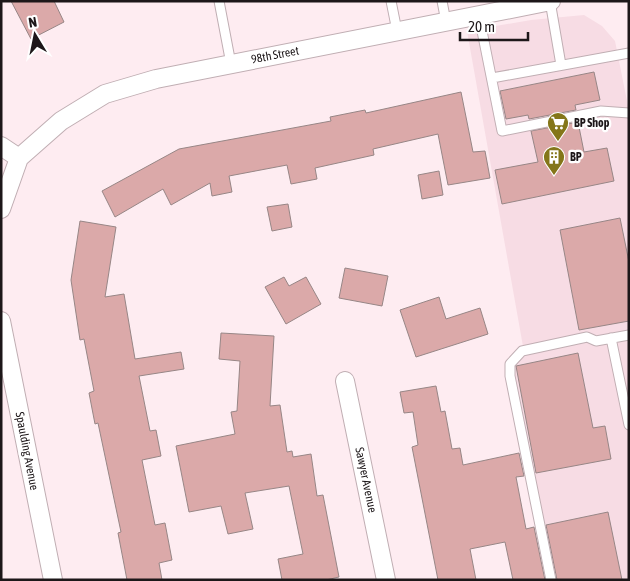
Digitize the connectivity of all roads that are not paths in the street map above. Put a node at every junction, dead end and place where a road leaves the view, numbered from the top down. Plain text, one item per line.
1 (219, 1) edge
2 (391, 1) edge
3 (442, 1) edge
4 (545, 2) edge
5 (479, 16) junction
6 (446, 22) junction
7 (397, 32) junction
8 (629, 53) edge
9 (231, 64) junction
10 (561, 65) junction
11 (492, 78) junction
12 (629, 113) edge
13 (1, 146) edge
14 (19, 158) junction
15 (1, 209) edge
16 (1, 321) edge
17 (2, 325) edge
18 (629, 335) edge
19 (612, 338) junction
20 (345, 381) dead end
21 (629, 425) edge
22 (53, 580) edge
23 (386, 580) edge
24 (551, 580) edge

1 - 9 lane
2 - 7 lane
3 - 6 lane
4 - 5 street, 98th Street
4 - 10 lane
5 - 6 street, 98th Street
5 - 11 lane
6 - 7 street, 98th Street
7 - 9 street, 98th Street
8 - 10 lane
9 - 14 street, 98th Street
10 - 11 lane
11 - 12 lane
13 - 14 street
14 - 15 street
16 - 17 street, Spaulding Avenue
17 - 22 street, Spaulding Avenue
18 - 19 lane
19 - 21 lane
19 - 24 lane
20 - 23 street, Sawyer Avenue

